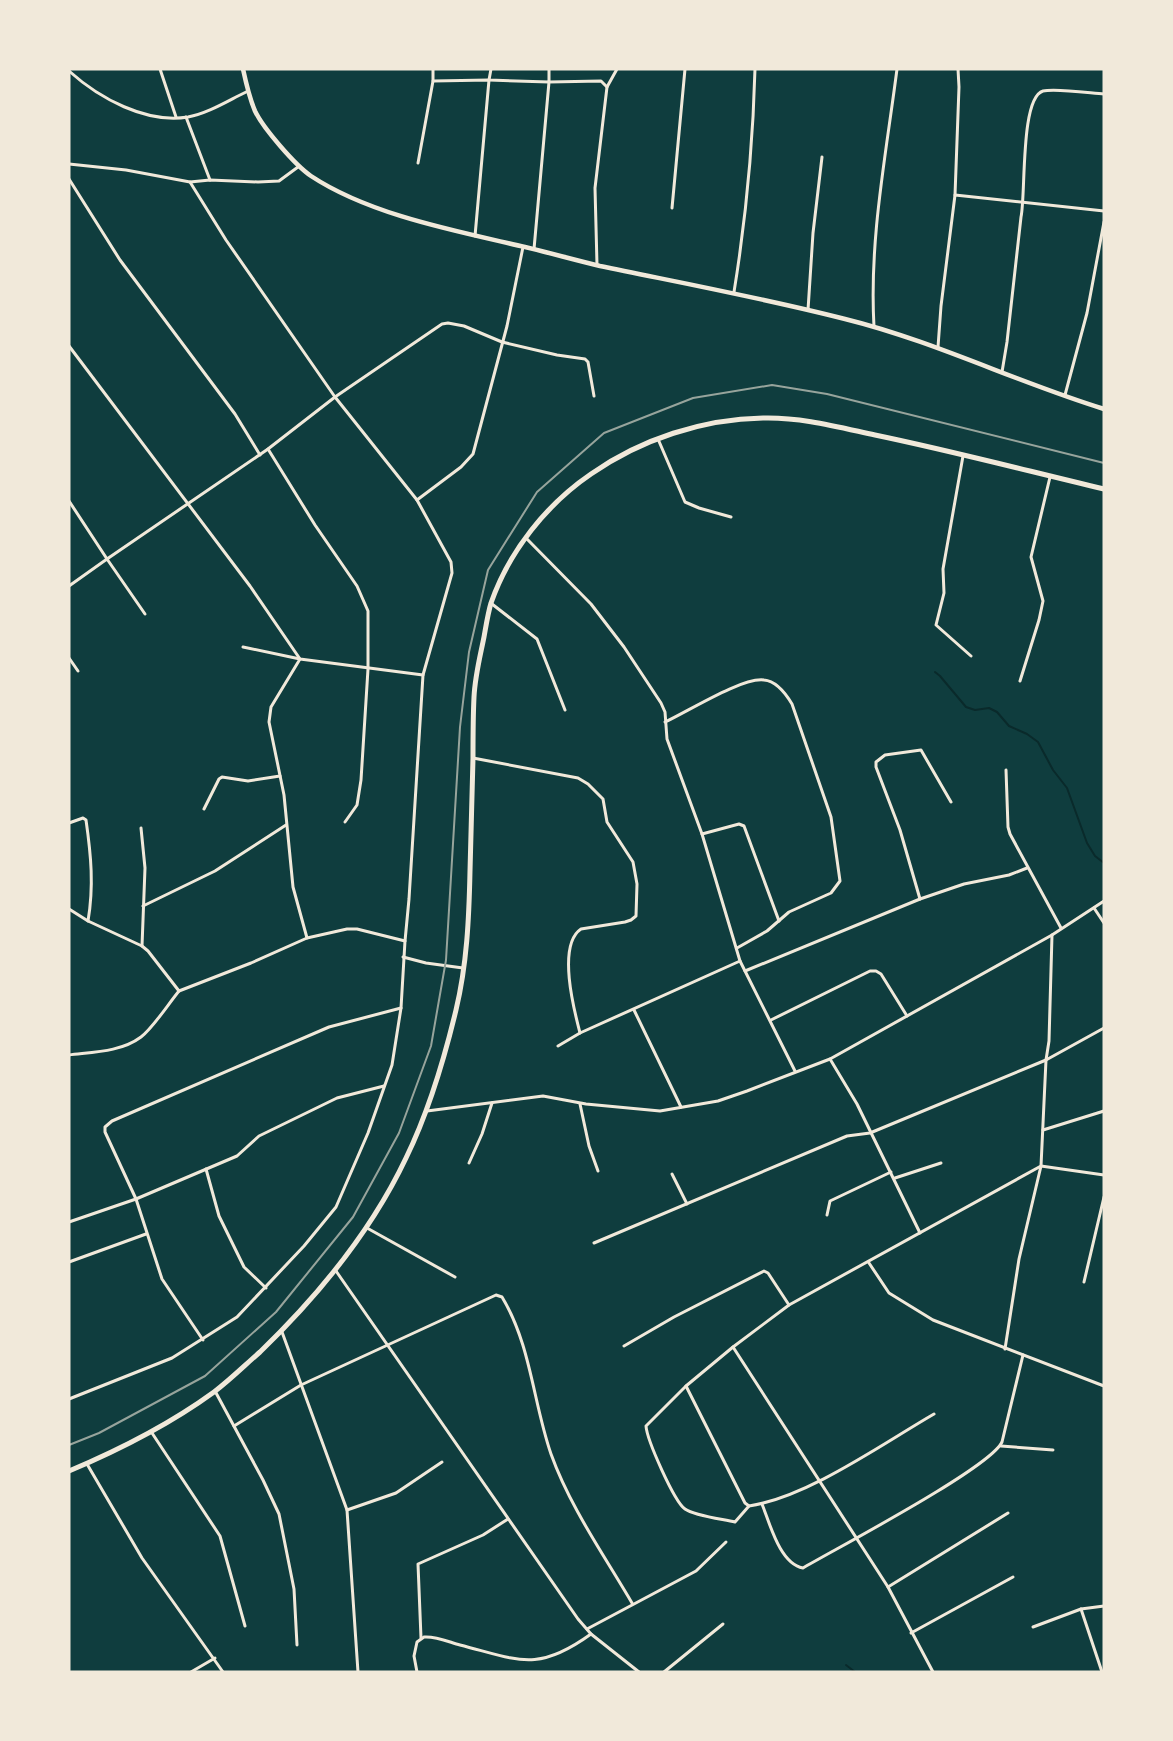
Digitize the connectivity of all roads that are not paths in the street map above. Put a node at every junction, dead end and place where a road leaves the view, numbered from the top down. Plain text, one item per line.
1 (160, 69) edge
2 (243, 69) edge
3 (433, 69) edge
4 (491, 69) edge
5 (549, 69) edge
6 (617, 69) edge
7 (686, 69) edge
8 (755, 69) edge
9 (897, 69) edge
10 (958, 69) edge
11 (69, 71) edge
12 (489, 80) junction
13 (433, 81) junction
14 (549, 82) junction
15 (608, 87) junction
16 (248, 91) junction
17 (1104, 94) edge
18 (176, 117) junction
19 (186, 117) junction
20 (822, 157) dead end
21 (417, 163) dead end
22 (69, 164) edge
23 (298, 167) junction
24 (69, 179) edge
25 (210, 180) junction
26 (190, 182) junction
27 (954, 195) junction
28 (1024, 202) junction
29 (672, 208) dead end
30 (1104, 211) edge
31 (1104, 222) edge
32 (475, 236) junction
33 (523, 246) junction
34 (1098, 246) junction
35 (1104, 246) edge
36 (534, 249) junction
37 (597, 265) junction
38 (734, 292) junction
39 (808, 310) junction
40 (874, 327) junction
41 (502, 342) junction
42 (69, 346) edge
43 (938, 347) junction
44 (1001, 374) junction
45 (594, 396) dead end
46 (335, 397) junction
47 (1065, 397) junction
48 (1104, 409) edge
49 (658, 439) junction
50 (268, 449) junction
51 (963, 454) junction
52 (260, 455) junction
53 (1050, 475) junction
54 (1104, 489) edge
55 (417, 500) junction
56 (69, 501) edge
57 (188, 505) junction
58 (731, 517) dead end
59 (526, 538) junction
60 (107, 559) junction
61 (69, 586) edge
62 (491, 604) junction
63 (145, 614) dead end
64 (243, 647) dead end
65 (971, 656) dead end
66 (69, 658) edge
67 (300, 659) junction
68 (369, 669) junction
69 (78, 672) dead end
70 (423, 675) junction
71 (1020, 681) dead end
72 (565, 710) dead end
73 (665, 723) junction
74 (473, 758) junction
75 (1006, 770) dead end
76 (280, 776) junction
77 (951, 802) dead end
78 (204, 809) dead end
79 (345, 822) dead end
80 (69, 823) edge
81 (286, 825) junction
82 (141, 828) dead end
83 (702, 834) junction
84 (1027, 868) junction
85 (920, 899) junction
86 (1104, 901) edge
87 (143, 906) junction
88 (1094, 908) junction
89 (69, 909) edge
90 (88, 921) junction
91 (779, 921) junction
92 (1104, 923) edge
93 (1061, 929) junction
94 (1052, 935) junction
95 (307, 938) junction
96 (405, 940) junction
97 (142, 946) junction
98 (737, 948) junction
99 (403, 957) junction
100 (740, 961) junction
101 (464, 968) junction
102 (745, 971) junction
103 (179, 991) junction
104 (401, 1008) junction
105 (634, 1010) junction
106 (907, 1016) junction
107 (771, 1020) junction
108 (1104, 1028) edge
109 (580, 1033) junction
110 (558, 1046) dead end
111 (69, 1054) edge
112 (830, 1059) junction
113 (1046, 1060) junction
114 (795, 1071) junction
115 (385, 1086) junction
116 (492, 1102) junction
117 (580, 1103) junction
118 (681, 1107) junction
119 (1104, 1111) edge
120 (426, 1112) junction
121 (1043, 1130) junction
122 (870, 1133) junction
123 (941, 1162) dead end
124 (470, 1163) dead end
125 (1041, 1166) junction
126 (206, 1170) junction
127 (598, 1171) dead end
128 (891, 1172) junction
129 (672, 1174) dead end
130 (1104, 1175) edge
131 (894, 1179) junction
132 (1104, 1197) edge
133 (136, 1199) junction
134 (687, 1204) junction
135 (827, 1215) dead end
136 (69, 1222) edge
137 (367, 1228) junction
138 (921, 1233) junction
139 (147, 1234) junction
140 (594, 1243) dead end
141 (69, 1262) edge
142 (868, 1263) junction
143 (336, 1271) junction
144 (455, 1277) dead end
145 (1084, 1282) dead end
146 (266, 1288) junction
147 (789, 1305) junction
148 (282, 1331) junction
149 (204, 1340) junction
150 (388, 1346) junction
151 (624, 1346) dead end
152 (733, 1347) junction
153 (1005, 1348) junction
154 (1023, 1355) junction
155 (301, 1385) junction
156 (686, 1386) junction
157 (1104, 1386) edge
158 (215, 1391) junction
159 (69, 1399) edge
160 (934, 1414) dead end
161 (234, 1426) junction
162 (151, 1432) junction
163 (1000, 1446) junction
164 (1053, 1450) dead end
165 (442, 1462) dead end
166 (87, 1464) junction
167 (69, 1471) edge
168 (821, 1481) junction
169 (762, 1504) junction
170 (749, 1506) junction
171 (347, 1509) junction
172 (1008, 1514) dead end
173 (508, 1518) junction
174 (856, 1537) junction
175 (726, 1542) dead end
176 (1013, 1577) dead end
177 (888, 1587) junction
178 (632, 1603) junction
179 (1104, 1606) edge
180 (1081, 1609) junction
181 (723, 1624) dead end
182 (245, 1626) dead end
183 (1033, 1627) dead end
184 (587, 1629) junction
185 (911, 1633) junction
186 (591, 1634) junction
187 (421, 1638) junction
188 (297, 1645) dead end
189 (1104, 1656) edge
190 (215, 1658) junction
191 (1098, 1658) junction
192 (191, 1672) edge
193 (223, 1672) edge
194 (358, 1672) edge
195 (417, 1672) edge
196 (639, 1672) edge
197 (663, 1672) edge
198 (933, 1672) edge
199 (1102, 1672) edge

1 - 18 street
2 - 16 main road
3 - 13 street
4 - 12 street
5 - 14 street
6 - 15 street
7 - 29 street
8 - 38 street
9 - 40 street
10 - 27 street
11 - 18 street
12 - 13 street
12 - 14 street
12 - 32 street
13 - 21 street
14 - 15 street
14 - 36 street
15 - 37 street
16 - 19 street
16 - 23 main road
17 - 28 street
18 - 19 street
19 - 25 street
20 - 39 street
22 - 26 street
23 - 25 street
23 - 32 main road
24 - 52 street
25 - 26 street
26 - 46 street
27 - 28 street
27 - 43 street
28 - 30 street
28 - 44 street
31 - 34 street
32 - 33 main road
33 - 36 main road
33 - 41 street
34 - 35 street
34 - 47 street
36 - 37 main road
37 - 38 main road
38 - 39 main road
39 - 40 main road
40 - 43 main road
41 - 45 street
41 - 46 street
41 - 55 street
42 - 57 street
43 - 44 main road
44 - 47 main road
46 - 50 street
46 - 55 street
47 - 48 main road
49 - 51 main road
49 - 58 street
49 - 59 main road
50 - 52 street
50 - 68 street
51 - 53 main road
51 - 65 street
52 - 57 street
53 - 54 main road
53 - 71 street
55 - 70 street
56 - 60 street
57 - 60 street
57 - 67 street
59 - 62 main road
59 - 73 street
60 - 61 street
60 - 63 street
62 - 72 street
62 - 74 main road
64 - 67 street
66 - 69 street
67 - 68 street
67 - 76 street
68 - 70 street
68 - 79 street
70 - 96 street
73 - 83 street
73 - 91 street
74 - 101 main road
74 - 109 street
75 - 84 street
76 - 78 street
76 - 81 street
77 - 85 street
80 - 90 street
81 - 87 street
81 - 95 street
82 - 87 street
83 - 91 street
83 - 98 street
84 - 85 street
84 - 93 street
85 - 102 street
86 - 88 street
87 - 97 street
88 - 92 street
88 - 93 street
89 - 90 street
90 - 97 street
91 - 98 street
93 - 94 street
94 - 106 street
94 - 113 street
95 - 96 street
95 - 103 street
96 - 99 street
97 - 103 street
98 - 100 street
99 - 101 street
99 - 104 street
100 - 102 street
100 - 105 street
101 - 120 main road
102 - 107 street
103 - 111 street
104 - 115 street
104 - 133 street
105 - 109 street
105 - 118 street
106 - 107 street
106 - 112 street
107 - 114 street
108 - 113 street
109 - 110 street
112 - 114 street
112 - 122 street
113 - 121 street
113 - 122 street
114 - 118 street
115 - 126 street
115 - 146 street
116 - 117 street
116 - 120 street
116 - 124 street
117 - 118 street
117 - 127 street
119 - 121 street
120 - 137 main road
121 - 125 street
122 - 128 street
122 - 134 street
123 - 131 street
125 - 130 street
125 - 138 street
125 - 153 street
126 - 133 street
126 - 146 street
128 - 131 street
128 - 135 street
129 - 134 street
131 - 138 street
132 - 145 street
133 - 136 street
133 - 139 street
134 - 140 street
137 - 143 main road
137 - 144 street
138 - 142 street
139 - 141 street
139 - 149 street
142 - 147 street
142 - 153 street
143 - 148 main road
143 - 150 street
146 - 149 street
147 - 151 street
147 - 152 street
148 - 155 street
148 - 158 main road
149 - 159 street
150 - 155 street
150 - 173 street
150 - 178 street
152 - 156 street
152 - 168 street
153 - 154 street
154 - 157 street
154 - 163 street
155 - 161 street
155 - 171 street
156 - 170 street
156 - 170 street
158 - 161 street
158 - 162 main road
160 - 168 street
161 - 188 street
162 - 166 main road
162 - 182 street
163 - 164 street
163 - 174 street
165 - 171 street
166 - 167 main road
166 - 190 street
168 - 169 street
168 - 174 street
169 - 170 street
169 - 174 street
171 - 194 street
172 - 177 street
173 - 184 street
173 - 187 street
174 - 177 street
175 - 178 street
176 - 185 street
177 - 185 street
178 - 184 street
179 - 180 street
180 - 183 street
180 - 191 street
181 - 197 street
184 - 186 street
185 - 198 street
186 - 187 street
186 - 196 street
187 - 195 street
189 - 191 street
190 - 192 street
190 - 193 street
191 - 199 street

